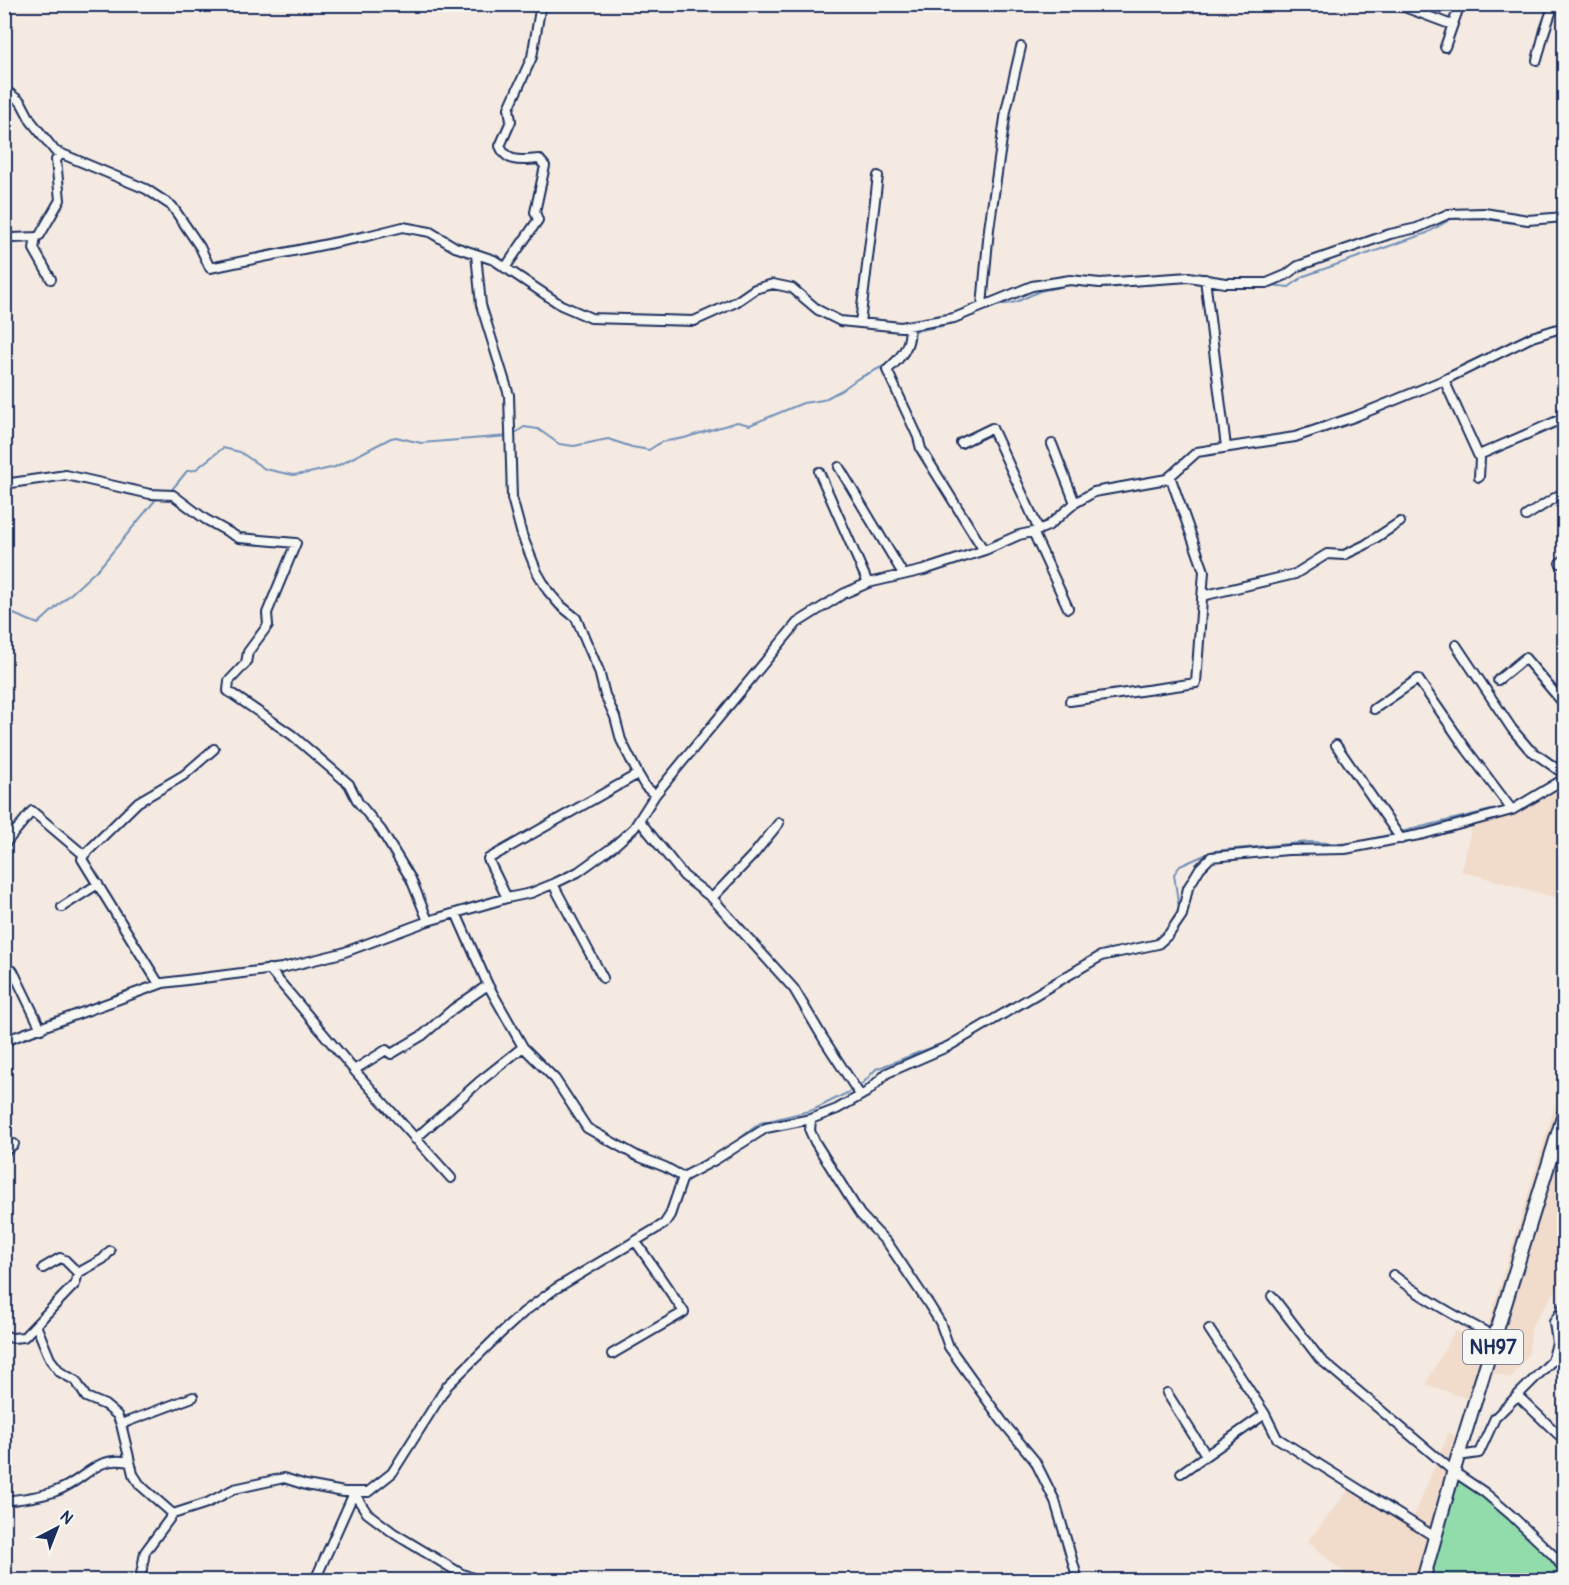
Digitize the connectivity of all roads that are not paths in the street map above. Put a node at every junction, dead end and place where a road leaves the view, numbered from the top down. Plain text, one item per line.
1 (542, 4) edge
2 (1396, 4) edge
3 (1460, 4) edge
4 (1554, 4) edge
5 (1452, 25) junction
6 (1445, 46) dead end
7 (1021, 47) dead end
8 (1537, 60) dead end
9 (4, 89) edge
10 (61, 154) junction
11 (878, 176) dead end
12 (1564, 218) edge
13 (36, 237) junction
14 (13, 238) dead end
15 (476, 254) junction
16 (506, 268) junction
17 (51, 279) dead end
18 (1205, 279) junction
19 (982, 306) junction
20 (860, 323) junction
21 (909, 326) junction
22 (1564, 327) edge
23 (1444, 380) junction
24 (1564, 418) edge
25 (961, 443) dead end
26 (1052, 444) dead end
27 (1226, 447) junction
28 (1479, 455) junction
29 (839, 467) dead end
30 (819, 472) dead end
31 (1170, 477) junction
32 (1479, 477) dead end
33 (4, 484) edge
34 (1564, 492) edge
35 (1075, 503) junction
36 (1526, 516) dead end
37 (1400, 522) dead end
38 (1036, 531) junction
39 (983, 549) junction
40 (903, 574) junction
41 (868, 583) junction
42 (1202, 596) junction
43 (1068, 608) dead end
44 (1456, 645) dead end
45 (1498, 680) dead end
46 (1070, 701) dead end
47 (1564, 704) edge
48 (1374, 709) dead end
49 (1336, 746) dead end
50 (214, 749) dead end
51 (638, 774) junction
52 (1564, 774) edge
53 (1564, 779) edge
54 (655, 795) junction
55 (1512, 810) junction
56 (639, 820) junction
57 (779, 823) dead end
58 (1401, 839) junction
59 (4, 845) edge
60 (84, 855) junction
61 (98, 884) junction
62 (553, 884) junction
63 (507, 898) junction
64 (712, 898) junction
65 (62, 907) dead end
66 (456, 913) junction
67 (428, 921) junction
68 (269, 969) junction
69 (13, 970) dead end
70 (603, 978) dead end
71 (159, 984) junction
72 (488, 985) junction
73 (41, 1029) junction
74 (4, 1041) edge
75 (523, 1047) junction
76 (354, 1070) junction
77 (860, 1095) junction
78 (1564, 1114) edge
79 (811, 1119) junction
80 (415, 1139) junction
81 (14, 1144) dead end
82 (4, 1152) edge
83 (683, 1177) junction
84 (451, 1178) dead end
85 (636, 1242) junction
86 (110, 1251) dead end
87 (43, 1268) dead end
88 (78, 1273) junction
89 (1393, 1275) dead end
90 (1272, 1296) dead end
91 (1564, 1307) edge
92 (36, 1325) junction
93 (1209, 1329) dead end
94 (4, 1335) edge
95 (1496, 1337) junction
96 (612, 1354) dead end
97 (1167, 1393) dead end
98 (1518, 1396) junction
99 (193, 1397) dead end
100 (1265, 1414) junction
101 (122, 1424) junction
102 (1564, 1440) edge
103 (1206, 1455) junction
104 (1458, 1456) junction
105 (129, 1462) junction
106 (1454, 1472) junction
107 (1181, 1473) dead end
108 (354, 1493) junction
109 (4, 1501) edge
110 (172, 1514) junction
111 (1435, 1537) junction
112 (1564, 1569) edge
113 (140, 1581) edge
114 (315, 1581) edge
115 (478, 1581) edge
116 (1078, 1581) edge
117 (1422, 1581) edge

1 - 16 street
2 - 5 street
3 - 5 street
4 - 8 street
5 - 6 street
7 - 19 street
9 - 10 street
10 - 13 street
10 - 15 street
11 - 20 street
12 - 18 street
13 - 14 street
13 - 17 street
15 - 16 street
15 - 51 street
16 - 20 street
18 - 19 street
18 - 27 street
19 - 21 street
20 - 21 street
21 - 39 street
22 - 23 street
23 - 27 street
23 - 28 street
24 - 28 street
25 - 38 street
26 - 35 street
27 - 31 street
28 - 32 street
29 - 40 street
30 - 41 street
31 - 35 street
31 - 42 street
33 - 67 street
34 - 36 street
35 - 38 street
37 - 42 street
38 - 39 street
38 - 43 street
39 - 40 street
40 - 41 street
41 - 54 street
42 - 46 street
44 - 52 street
45 - 47 street
48 - 55 street
49 - 58 street
50 - 60 street
51 - 54 street
51 - 63 street
53 - 55 street
54 - 56 street
55 - 58 street
56 - 62 street
56 - 64 street
57 - 64 street
58 - 77 street
59 - 60 street
60 - 61 street
61 - 65 street
61 - 71 street
62 - 63 street
62 - 70 street
63 - 66 street
64 - 77 street
66 - 67 street
66 - 72 street
67 - 68 street
68 - 71 street
68 - 76 street
69 - 73 street
71 - 73 street
72 - 75 street
72 - 76 street
73 - 74 street
75 - 80 street
75 - 83 street
76 - 80 street
77 - 79 street
78 - 95 highway, NH97
79 - 83 street
79 - 116 street
80 - 84 street
81 - 82 street
83 - 85 street
85 - 96 street
85 - 108 street
86 - 88 street
87 - 88 street
88 - 92 street
89 - 95 street
90 - 106 street
91 - 98 street
92 - 94 street
92 - 101 street
93 - 100 street
95 - 104 highway, NH97
97 - 103 street
98 - 102 street
98 - 104 street
99 - 101 street
100 - 103 street
100 - 111 street
101 - 105 street
103 - 107 street
104 - 106 highway, NH97
105 - 109 street
105 - 110 street
106 - 111 highway, NH97
106 - 112 street
108 - 110 street
108 - 114 street
108 - 115 street
110 - 113 street
111 - 117 highway, NH97

